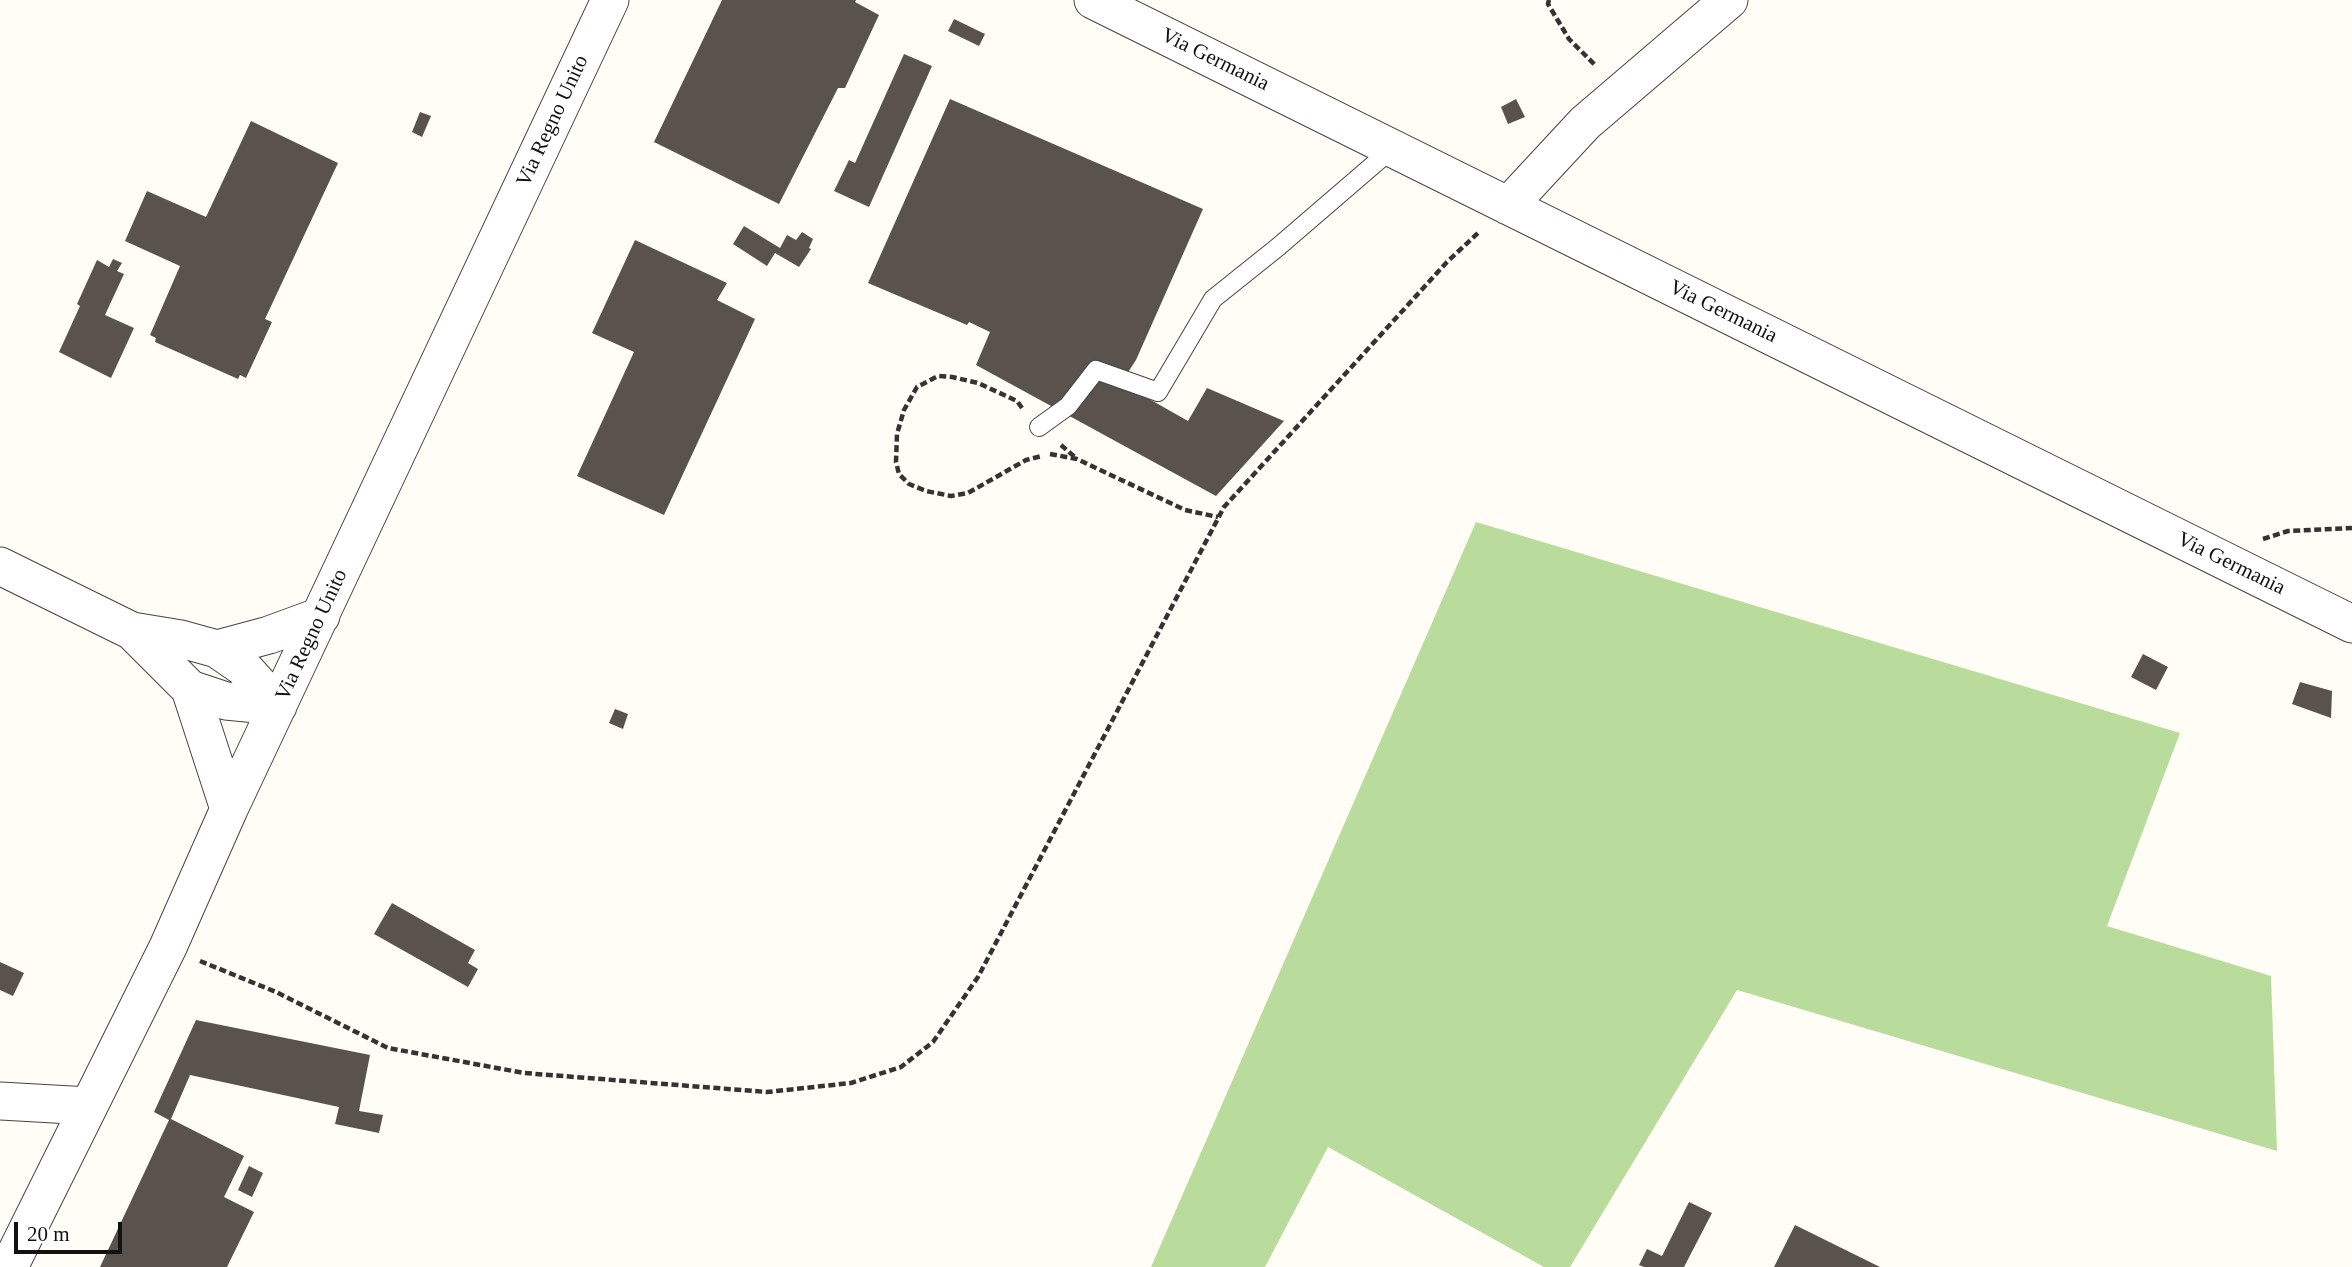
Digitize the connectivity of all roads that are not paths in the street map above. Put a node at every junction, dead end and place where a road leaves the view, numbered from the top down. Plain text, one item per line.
1 (610, 0) edge
2 (1093, 0) edge
3 (1729, 0) edge
4 (1393, 148) junction
5 (1508, 206) junction
6 (1039, 427) road end
7 (0, 566) edge
8 (321, 616) junction
9 (2352, 624) edge
10 (132, 631) junction
11 (217, 649) junction
12 (190, 689) junction
13 (278, 706) junction
14 (229, 809) junction
15 (0, 1101) edge
16 (89, 1106) junction
17 (9, 1267) edge

1 - 8 street, Via Regno Unito
2 - 4 street, Via Germania
3 - 5 street
4 - 5 street, Via Germania
4 - 6 lane
5 - 9 street, Via Germania
7 - 10 street
8 - 11 street
8 - 13 street, Via Regno Unito
10 - 11 street
10 - 12 street
11 - 13 street
12 - 13 street
12 - 14 street
13 - 14 street, Via Regno Unito
14 - 16 street, Via Regno Unito
15 - 16 street
16 - 17 street, Via Regno Unito

